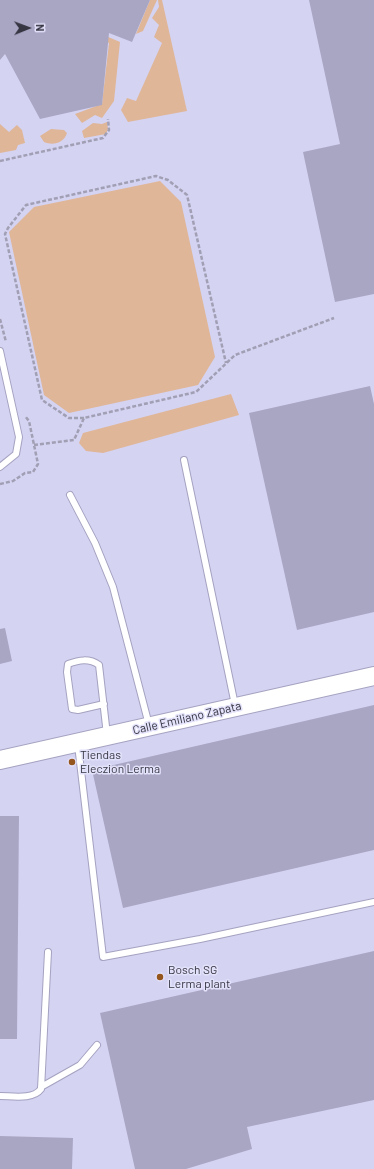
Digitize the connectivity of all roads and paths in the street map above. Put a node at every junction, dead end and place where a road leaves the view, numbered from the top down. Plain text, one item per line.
1 (108, 119) dead end
2 (0, 161) edge
3 (334, 318) dead end
4 (0, 351) edge
5 (226, 363) junction
6 (84, 418) junction
7 (184, 460) dead end
8 (0, 467) edge
9 (0, 484) edge
10 (70, 495) dead end
11 (374, 676) edge
12 (104, 704) junction
13 (235, 707) junction
14 (150, 726) junction
15 (107, 736) junction
16 (78, 743) junction
17 (0, 760) edge
18 (374, 902) edge
19 (48, 952) dead end
20 (97, 1045) dead end
21 (41, 1087) junction
22 (0, 1096) edge

1 - 2 path
3 - 5 path
4 - 8 lane
5 - 6 path
5 - 6 path
6 - 9 path
7 - 13 lane
10 - 14 lane
11 - 13 street, Calle Emiliano Zapata
12 - 12 lane
12 - 15 lane
13 - 14 street, Calle Emiliano Zapata
14 - 15 street, Calle Emiliano Zapata
15 - 16 street, Calle Emiliano Zapata
16 - 17 street, Calle Emiliano Zapata
16 - 18 lane
19 - 21 lane
20 - 21 lane
21 - 22 lane

